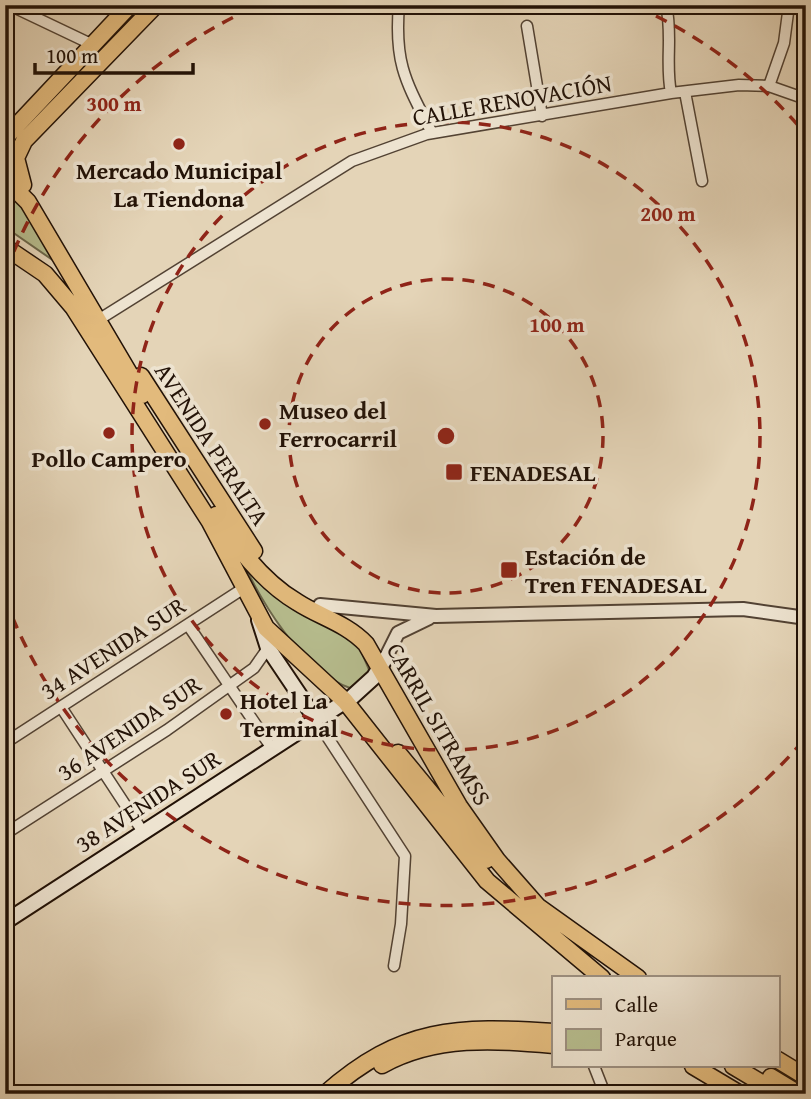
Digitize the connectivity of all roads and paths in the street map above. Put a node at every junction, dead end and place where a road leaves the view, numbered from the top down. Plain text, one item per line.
1 (9, 5) edge
2 (130, 5) edge
3 (156, 5) edge
4 (398, 5) edge
5 (666, 5) edge
6 (789, 5) edge
7 (527, 26) dead end
8 (91, 44) junction
9 (769, 86) junction
10 (685, 92) junction
11 (671, 93) junction
12 (806, 99) edge
13 (542, 116) junction
14 (432, 133) junction
15 (5, 138) edge
16 (5, 167) edge
17 (5, 179) edge
18 (702, 181) dead end
19 (23, 185) junction
20 (5, 236) edge
21 (5, 247) edge
22 (100, 320) junction
23 (222, 524) junction
24 (244, 588) junction
25 (320, 606) junction
26 (257, 616) junction
27 (436, 616) junction
28 (806, 618) edge
29 (188, 625) junction
30 (268, 648) junction
31 (383, 663) junction
32 (229, 686) junction
33 (348, 699) junction
34 (61, 707) junction
35 (315, 718) junction
36 (5, 743) edge
37 (271, 747) junction
38 (103, 771) junction
39 (142, 832) junction
40 (5, 834) edge
41 (541, 910) junction
42 (5, 922) edge
43 (394, 966) dead end
44 (600, 976) edge
45 (635, 976) edge
46 (552, 1032) edge
47 (552, 1045) edge
48 (780, 1061) edge
49 (595, 1068) edge
50 (696, 1068) edge
51 (736, 1068) edge
52 (757, 1068) edge
53 (806, 1077) edge
54 (325, 1094) edge
55 (340, 1094) edge
56 (605, 1094) edge
57 (740, 1094) edge
58 (780, 1094) edge
59 (799, 1094) edge

1 - 8 street
2 - 8 main road
3 - 19 main road
4 - 14 street
5 - 11 street
6 - 9 street
7 - 13 street
8 - 15 main road
9 - 10 street, CALLE RENOVACIÓN
9 - 12 street, CALLE RENOVACIÓN
10 - 11 street, CALLE RENOVACIÓN
10 - 18 street
11 - 13 street, CALLE RENOVACIÓN
13 - 14 street, CALLE RENOVACIÓN
14 - 22 street, CALLE RENOVACIÓN
16 - 19 main road, AVENIDA PERALTA
17 - 22 main road, CARRIL SITRAMSS
19 - 22 main road, AVENIDA PERALTA
20 - 22 main road, CARRIL SITRAMSS
21 - 24 main road, AVENIDA PERALTA
22 - 23 main road, CARRIL SITRAMSS
22 - 25 main road, AVENIDA PERALTA
23 - 31 main road, CARRIL SITRAMSS
23 - 33 main road, CARRIL SITRAMSS
24 - 26 main road, AVENIDA PERALTA
24 - 29 street, 34 AVENIDA SUR
25 - 27 street
25 - 31 main road, AVENIDA PERALTA
26 - 30 main road, AVENIDA PERALTA
26 - 33 main road, AVENIDA PERALTA
27 - 28 street
27 - 31 street
29 - 32 street
29 - 34 street, 34 AVENIDA SUR
30 - 32 street, 36 AVENIDA SUR
30 - 35 main road, AVENIDA PERALTA
31 - 33 main road
31 - 41 main road, CARRIL SITRAMSS
32 - 37 street
32 - 38 street, 36 AVENIDA SUR
33 - 35 main road
33 - 41 main road, CARRIL SITRAMSS
33 - 44 main road
34 - 36 street, 34 AVENIDA SUR
34 - 38 street
35 - 37 main road, 38 AVENIDA SUR
35 - 43 street
37 - 39 main road, 38 AVENIDA SUR
38 - 39 street
38 - 40 street, 36 AVENIDA SUR
39 - 42 main road, 38 AVENIDA SUR
41 - 45 main road, CARRIL SITRAMSS
46 - 54 main road
47 - 55 main road
48 - 53 main road
49 - 56 street
50 - 57 main road
51 - 58 main road
52 - 59 main road

